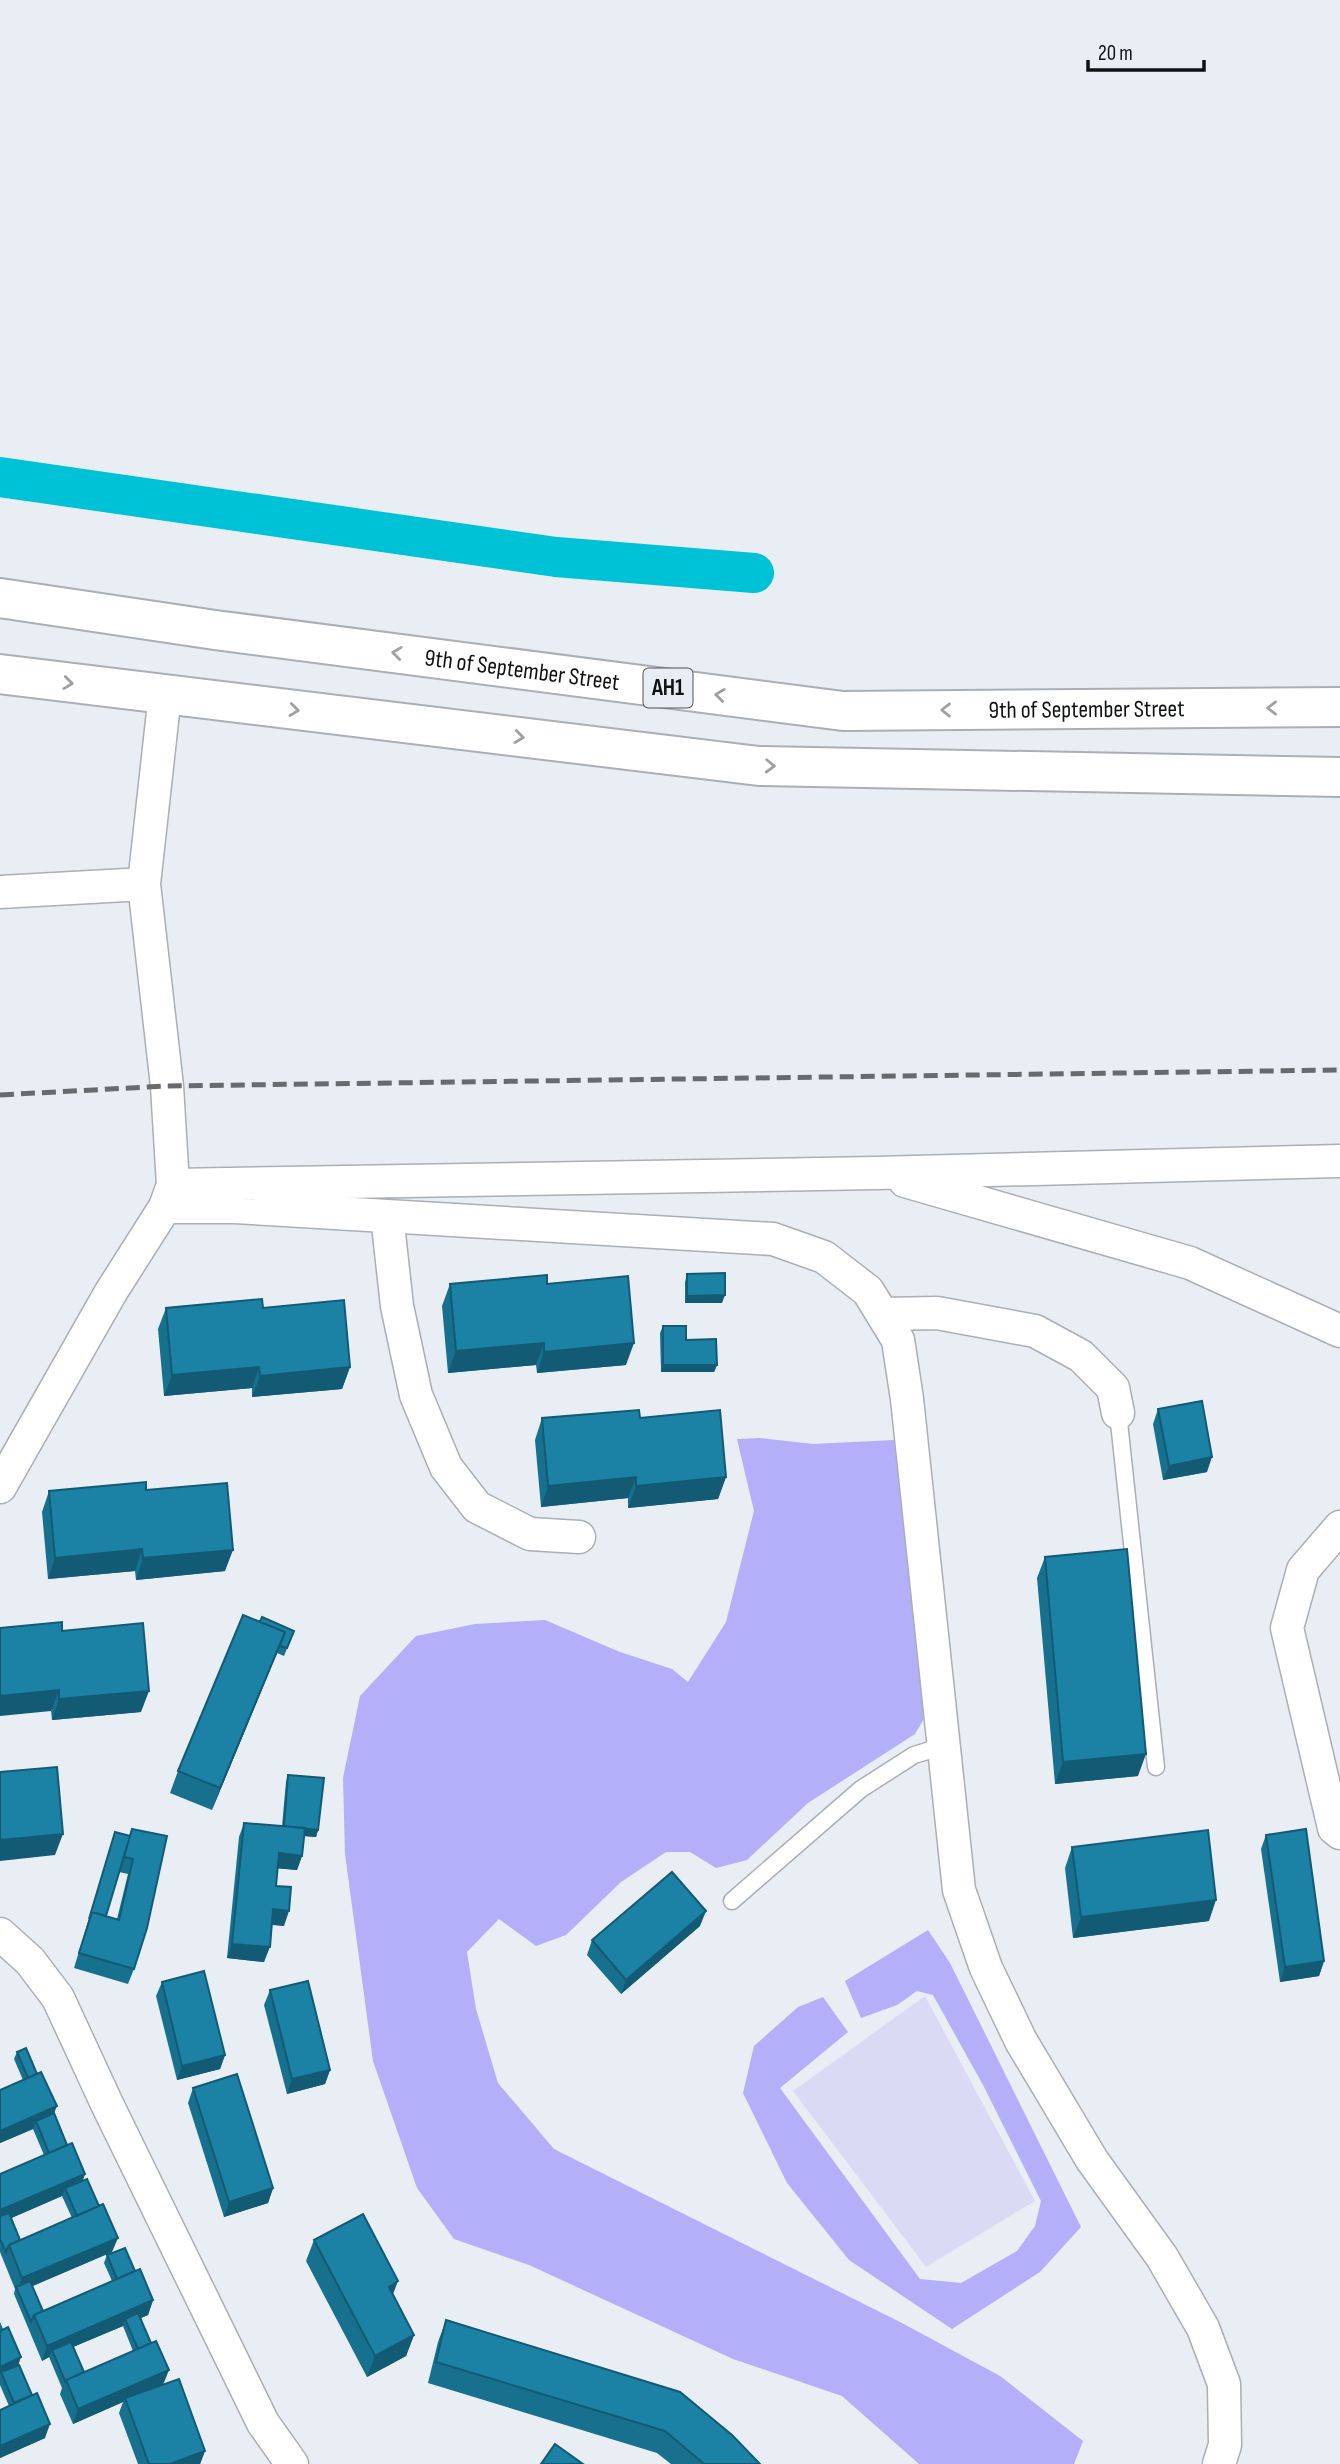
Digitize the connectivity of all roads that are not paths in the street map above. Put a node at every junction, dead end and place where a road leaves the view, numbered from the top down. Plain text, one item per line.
1 (0, 598) edge
2 (0, 674) edge
3 (165, 694) junction
4 (1340, 707) edge
5 (1340, 777) edge
6 (145, 884) junction
7 (0, 891) edge
8 (1340, 1161) edge
9 (876, 1173) junction
10 (169, 1196) junction
11 (387, 1216) junction
12 (882, 1314) junction
13 (1340, 1331) edge
14 (1118, 1413) joint
15 (0, 1487) edge
16 (1340, 1527) edge
17 (579, 1537) dead end
18 (944, 1746) junction
19 (1156, 1767) dead end
20 (1340, 1833) edge
21 (732, 1901) dead end
22 (0, 1934) edge
23 (292, 2464) edge
24 (1219, 2464) edge

4 -> 1 highway, 9th of September Street / AH1
2 -> 3 highway
3 -> 5 highway
3 - 6 street
6 - 7 street
6 - 10 street
8 - 9 street
9 - 10 street
9 - 13 street
10 - 11 street
10 - 15 street
11 - 12 street
11 - 17 street
12 - 14 street
12 - 18 street
14 - 19 lane
16 - 20 street
18 - 21 lane
18 - 24 street
22 - 23 street

